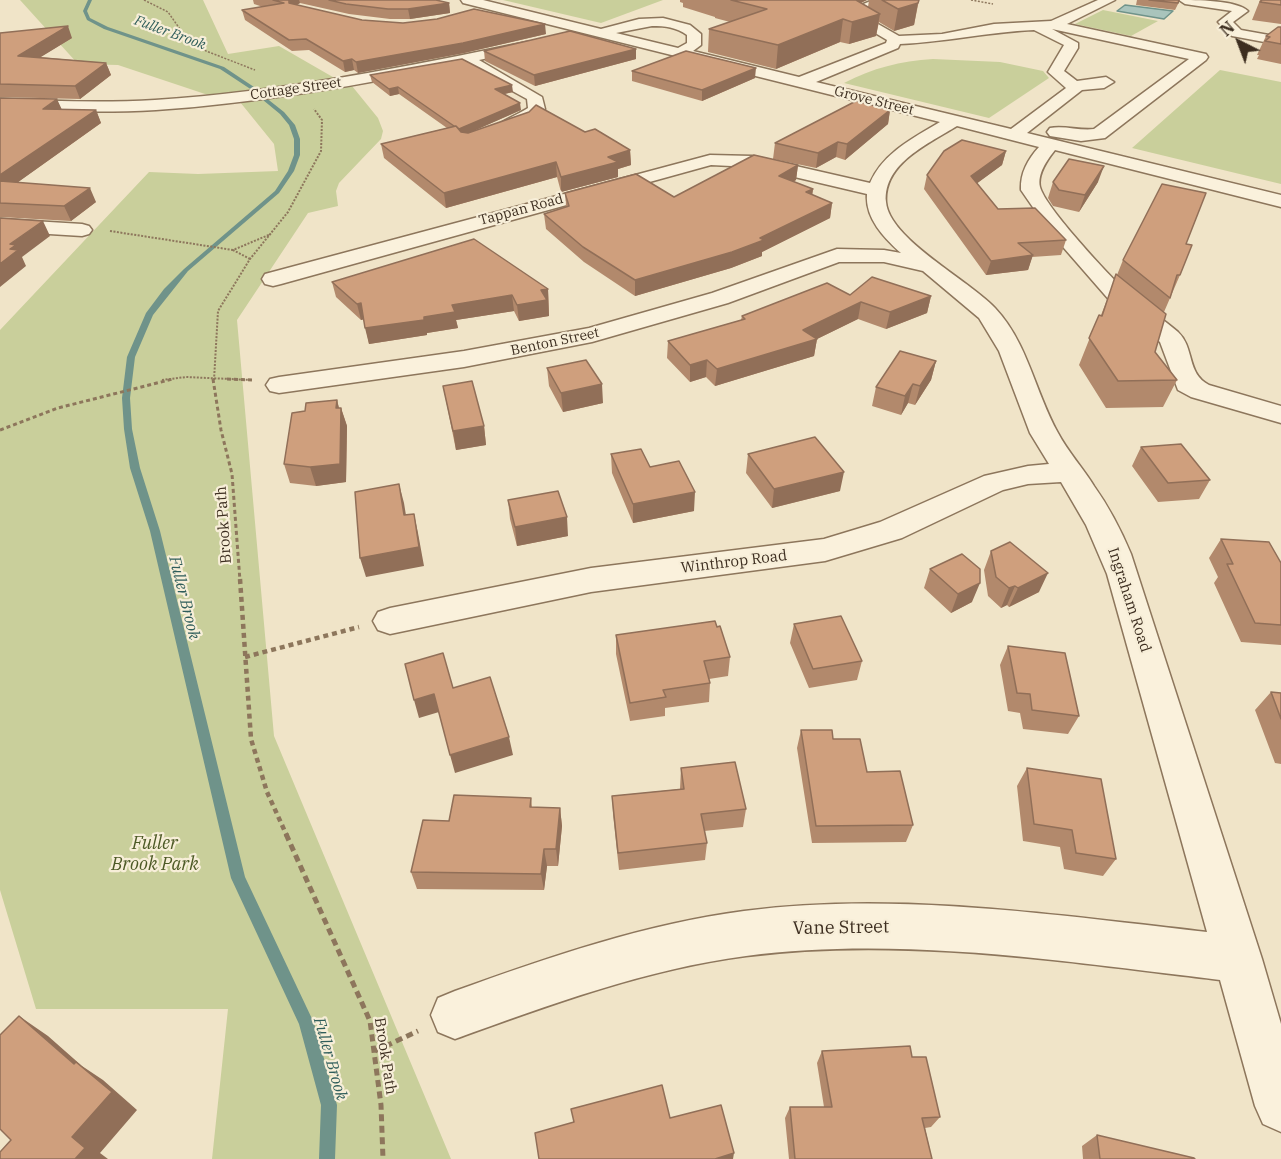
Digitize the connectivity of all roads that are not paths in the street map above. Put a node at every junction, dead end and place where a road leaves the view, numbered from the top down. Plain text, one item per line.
1 (884, 0) edge
2 (1109, 0) edge
3 (1186, 0) edge
4 (1231, 3) edge
5 (466, 8) edge
6 (1035, 23) junction
7 (1053, 25) junction
8 (593, 32) junction
9 (557, 39) edge
10 (895, 40) junction
11 (1275, 40) edge
12 (540, 43) edge
13 (679, 53) junction
14 (466, 59) junction
15 (1106, 82) dead end
16 (799, 83) junction
17 (1076, 86) junction
18 (0, 104) edge
19 (953, 121) junction
20 (1028, 125) junction
21 (489, 133) edge
22 (1013, 136) junction
23 (1050, 145) junction
24 (1281, 201) edge
25 (870, 215) junction
26 (0, 225) edge
27 (82, 230) road end
28 (821, 259) junction
29 (938, 271) junction
30 (277, 278) road end
31 (279, 385) road end
32 (1281, 415) edge
33 (1069, 472) junction
34 (390, 621) road end
35 (1239, 959) junction
36 (454, 1015) road end
37 (1281, 1106) edge

1 - 10 street
2 - 7 street
3 - 4 street
4 - 11 street
5 - 8 street, Grove Street
6 - 7 street
6 - 10 street
6 - 17 street
7 - 20 street
8 - 9 street
8 - 13 street, Grove Street
8 - 13 street
10 - 16 street
12 - 14 street, Cottage Street
13 - 16 street, Grove Street
14 - 18 street, Cottage Street
14 - 21 street
15 - 17 street
16 - 19 street, Grove Street
17 - 20 street
19 - 22 street, Grove Street
19 - 25 street
20 - 22 street
22 - 23 street, Grove Street
23 - 24 street, Grove Street
23 - 32 street
25 - 28 street, Benton Street
25 - 29 street, Ingraham Road
25 - 30 street, Tappan Road
26 - 27 street
28 - 29 street, Benton Street
28 - 31 street, Benton Street
29 - 33 street, Ingraham Road
33 - 34 street, Winthrop Road
33 - 35 street, Ingraham Road
35 - 36 street, Vane Street
35 - 37 street, Ingraham Road

